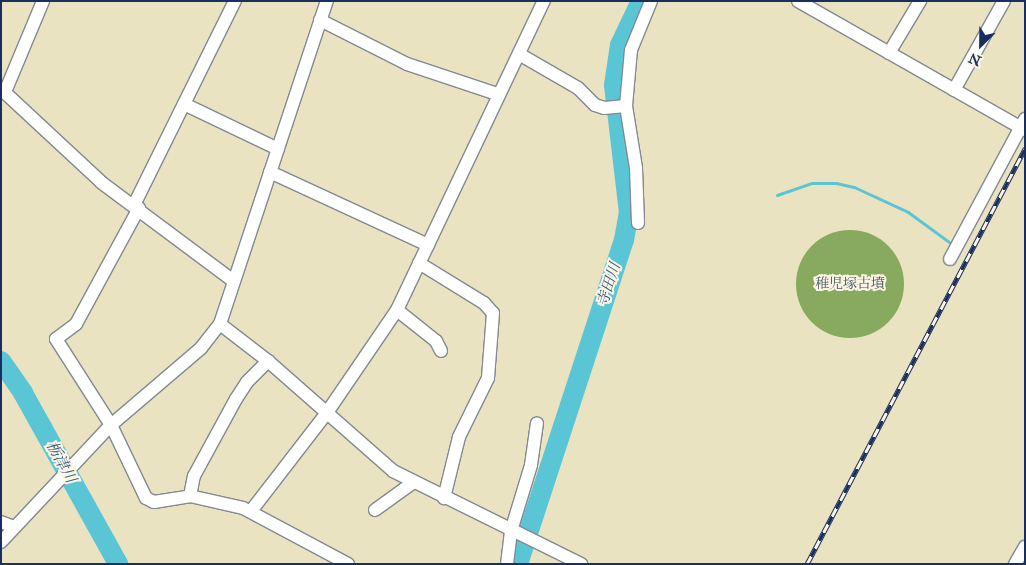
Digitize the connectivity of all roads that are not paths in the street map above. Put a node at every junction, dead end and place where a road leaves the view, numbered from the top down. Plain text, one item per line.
1 (43, 1) edge
2 (235, 1) edge
3 (327, 1) edge
4 (544, 1) edge
5 (651, 1) edge
6 (798, 1) edge
7 (920, 1) edge
8 (1004, 1) edge
9 (320, 20) junction
10 (890, 53) junction
11 (519, 54) junction
12 (954, 90) junction
13 (3, 91) edge
14 (497, 94) junction
15 (184, 104) junction
16 (626, 106) junction
17 (1023, 125) edge
18 (278, 149) junction
19 (270, 172) junction
20 (137, 207) junction
21 (638, 224) dead end
22 (428, 245) junction
23 (950, 259) dead end
24 (419, 264) junction
25 (232, 280) junction
26 (397, 310) junction
27 (220, 324) junction
28 (440, 351) dead end
29 (268, 361) junction
30 (326, 414) junction
31 (537, 423) dead end
32 (111, 424) junction
33 (414, 482) junction
34 (190, 496) junction
35 (444, 498) junction
36 (375, 510) dead end
37 (251, 511) junction
38 (1, 522) edge
39 (14, 527) junction
40 (512, 531) junction
41 (1, 542) edge
42 (1025, 547) edge
43 (348, 564) edge
44 (507, 564) edge
45 (581, 564) edge
46 (1016, 564) edge

1 - 13 street
2 - 15 street
3 - 9 street
4 - 11 street
5 - 16 street
6 - 10 street
7 - 10 street
8 - 12 street
9 - 14 street
9 - 18 street
10 - 12 street
11 - 14 street
11 - 16 street
12 - 17 street
13 - 20 street
14 - 22 street
15 - 18 street
15 - 20 street
16 - 21 street
17 - 23 street
18 - 19 street
19 - 22 street
19 - 25 street
20 - 25 street
20 - 32 street
22 - 24 street
24 - 26 street
24 - 35 street
25 - 27 street
26 - 28 street
26 - 30 street
27 - 29 street
27 - 32 street
29 - 30 street
29 - 34 street
30 - 33 street
30 - 37 street
31 - 40 street
32 - 34 street
32 - 39 street
33 - 35 street
33 - 36 street
34 - 37 street
35 - 40 street
37 - 43 street
38 - 39 street
39 - 41 street
40 - 44 street
40 - 45 street
42 - 46 street

